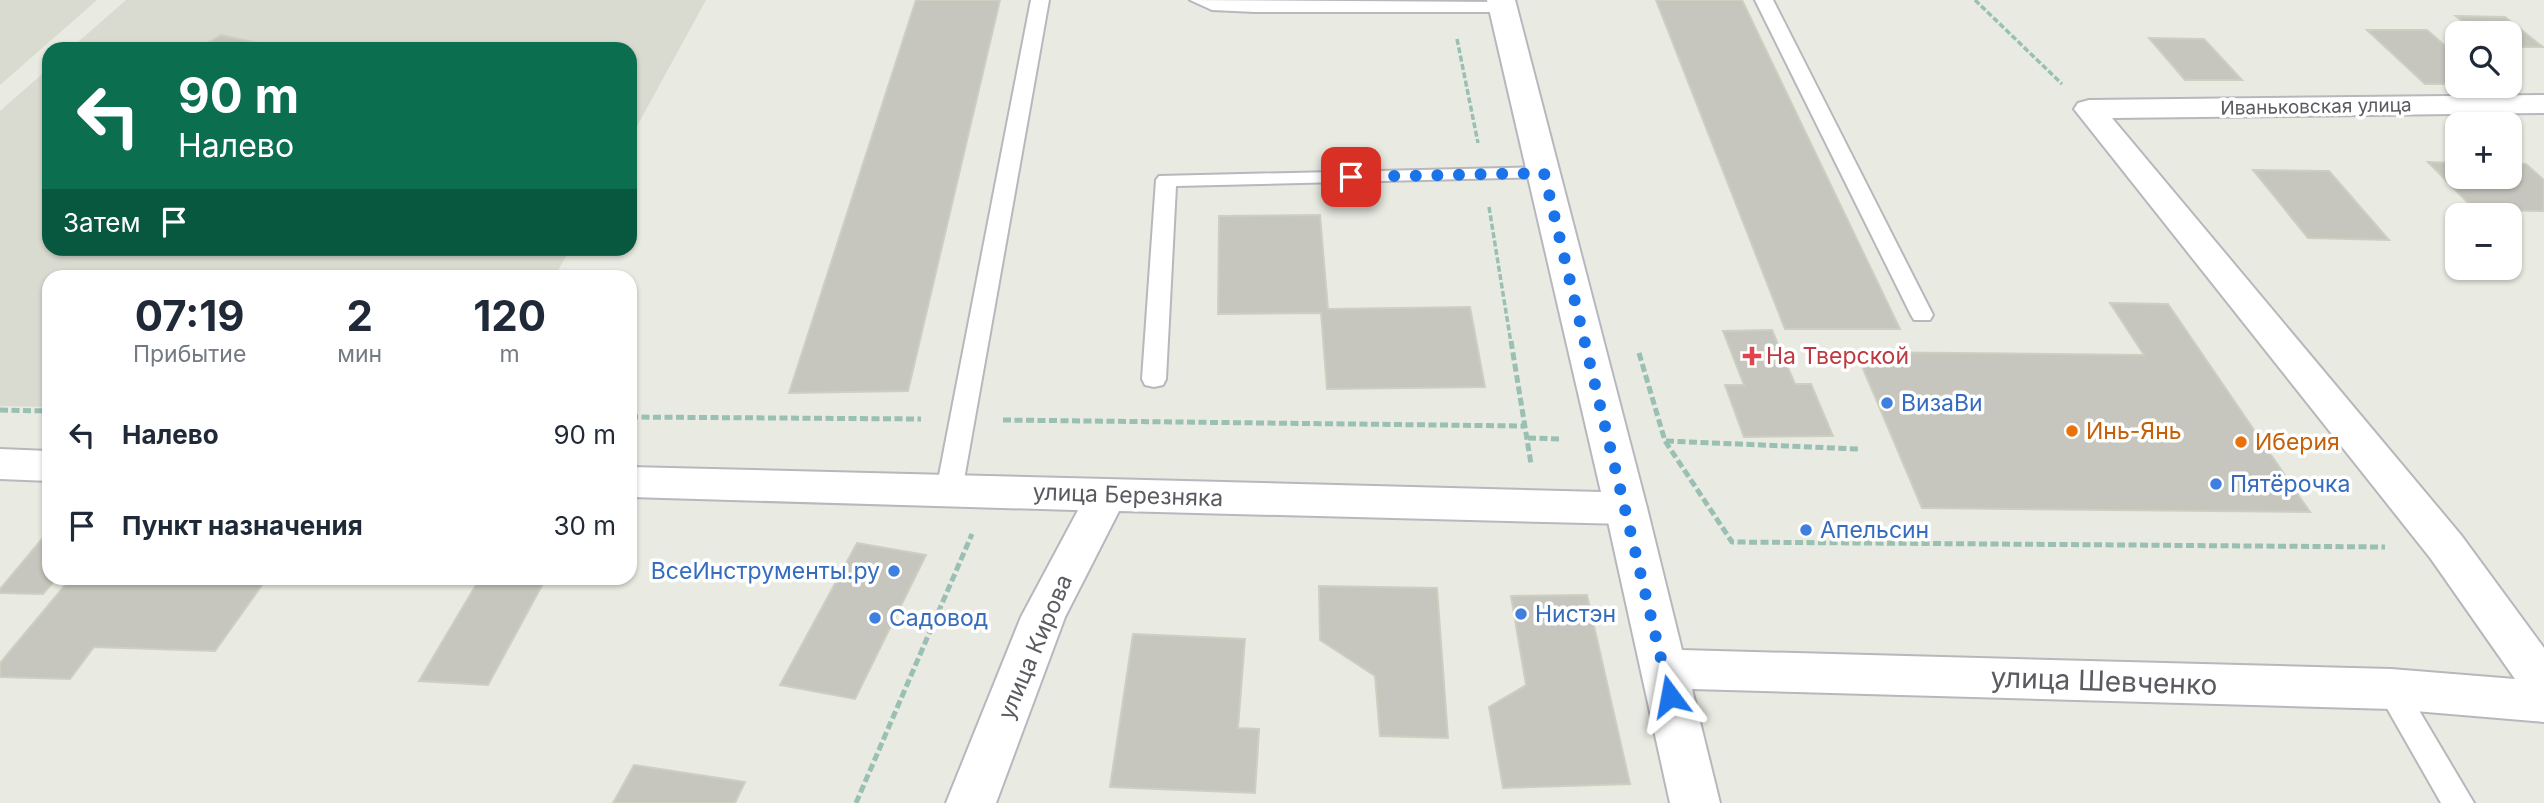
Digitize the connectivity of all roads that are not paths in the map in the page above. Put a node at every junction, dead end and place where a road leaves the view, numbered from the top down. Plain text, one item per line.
1 (1040, 0) edge
2 (1199, 0) edge
3 (1764, 0) edge
4 (1502, 4) edge
5 (2544, 104) edge
6 (1544, 173) junction
7 (1922, 315) dead end
8 (1154, 379) dead end
9 (0, 464) edge
10 (42, 466) edge
11 (637, 482) edge
12 (964, 491) junction
13 (1107, 495) junction
14 (1626, 508) junction
15 (1663, 669) junction
16 (2544, 684) edge
17 (2392, 689) junction
18 (2544, 702) edge
19 (971, 803) edge
20 (1695, 803) edge
21 (2458, 803) edge

1 - 12 lane
2 - 4 lane
3 - 7 lane
4 - 6 street
5 - 16 street, Иваньковская улица
6 - 8 lane
6 - 14 street
9 - 10 street
11 - 12 street, улица Березняка
12 - 13 street, улица Березняка
13 - 14 street, улица Березняка
13 - 19 street, улица Кирова
14 - 15 street
15 - 17 street, улица Шевченко
15 - 20 street
17 - 18 street, улица Шевченко
17 - 21 lane

